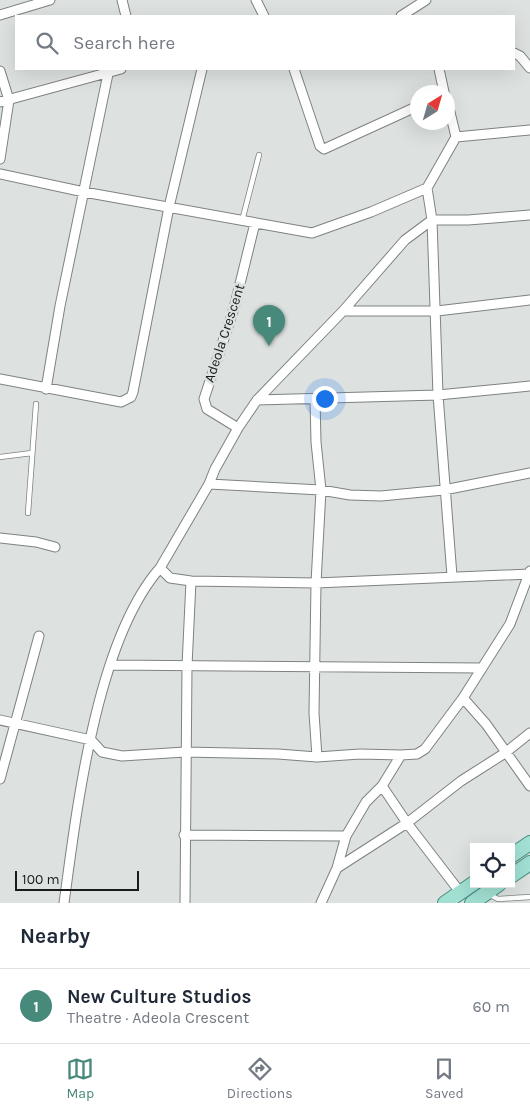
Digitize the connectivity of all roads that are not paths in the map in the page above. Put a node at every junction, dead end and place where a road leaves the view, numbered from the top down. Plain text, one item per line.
1 (50, 0) edge
2 (122, 0) edge
3 (256, 0) edge
4 (426, 0) edge
5 (417, 13) edge
6 (0, 15) edge
7 (126, 15) edge
8 (264, 15) edge
9 (515, 54) edge
10 (530, 68) edge
11 (118, 70) edge
12 (202, 70) edge
13 (294, 70) edge
14 (439, 70) edge
15 (0, 71) edge
16 (108, 74) junction
17 (442, 85) edge
18 (4, 101) edge
19 (410, 110) edge
20 (454, 130) edge
21 (530, 130) edge
22 (456, 137) junction
23 (259, 155) dead end
24 (0, 159) edge
25 (0, 174) edge
26 (427, 188) junction
27 (84, 192) junction
28 (169, 207) junction
29 (530, 215) edge
30 (432, 220) junction
31 (242, 221) junction
32 (255, 224) junction
33 (530, 300) edge
34 (343, 311) junction
35 (437, 311) junction
36 (0, 379) edge
37 (530, 386) edge
38 (46, 389) junction
39 (438, 395) junction
40 (257, 400) junction
41 (315, 400) junction
42 (36, 404) dead end
43 (237, 427) junction
44 (32, 452) junction
45 (0, 457) edge
46 (530, 473) edge
47 (209, 484) junction
48 (322, 490) junction
49 (444, 490) junction
50 (28, 513) dead end
51 (0, 538) edge
52 (55, 547) dead end
53 (160, 568) junction
54 (529, 572) edge
55 (452, 576) junction
56 (191, 581) junction
57 (316, 583) junction
58 (39, 636) dead end
59 (111, 665) junction
60 (187, 666) junction
61 (315, 668) junction
62 (482, 668) junction
63 (463, 698) junction
64 (0, 720) edge
65 (14, 724) junction
66 (530, 733) edge
67 (91, 740) junction
68 (185, 752) junction
69 (506, 753) junction
70 (401, 755) junction
71 (317, 757) junction
72 (0, 779) edge
73 (382, 786) junction
74 (530, 786) edge
75 (407, 824) junction
76 (184, 835) junction
77 (346, 836) junction
78 (530, 843) edge
79 (515, 853) edge
80 (530, 863) edge
81 (337, 868) junction
82 (515, 873) edge
83 (470, 886) edge
84 (494, 888) edge
85 (460, 892) junction
86 (487, 893) junction
87 (530, 893) edge
88 (530, 897) edge
89 (523, 899) junction
90 (64, 903) edge
91 (185, 903) edge
92 (321, 903) edge
93 (445, 903) edge
94 (472, 903) edge

1 - 6 street
2 - 7 street
3 - 8 street
4 - 5 street
9 - 10 street
11 - 16 street
12 - 28 street
13 - 19 street
14 - 17 street
15 - 18 street
16 - 18 street
16 - 27 street
18 - 24 street
20 - 22 street
21 - 22 street
22 - 26 street
23 - 31 lane
25 - 27 street
26 - 30 street
26 - 32 street
27 - 28 street
27 - 38 street
28 - 31 street
28 - 38 street
29 - 30 street
30 - 34 street
30 - 35 street
31 - 32 street
32 - 43 street, Adeola Crescent
33 - 35 street
34 - 35 street
34 - 40 street
35 - 39 street
36 - 38 street
37 - 39 street
39 - 41 street
39 - 49 street
40 - 41 street
40 - 43 street
41 - 48 street
42 - 44 lane
43 - 47 street
44 - 45 lane
44 - 50 lane
46 - 49 street
47 - 48 street
47 - 53 street
48 - 49 street
48 - 57 street
49 - 55 street
51 - 52 street
53 - 56 street
53 - 59 street
54 - 55 street
54 - 62 street
55 - 57 street
56 - 57 street
56 - 60 street
57 - 61 street
58 - 65 street
59 - 60 street
59 - 67 street
60 - 61 street
60 - 68 street
61 - 62 street
61 - 71 street
62 - 63 street
63 - 69 street
63 - 70 street
64 - 65 street
65 - 67 street
65 - 72 street
66 - 69 street
67 - 68 street
67 - 90 street
68 - 71 street
68 - 76 street
69 - 74 street
69 - 75 street
70 - 71 street
70 - 73 street
73 - 75 street
73 - 77 street
75 - 81 street
75 - 85 street
76 - 77 street
76 - 91 street
77 - 81 street
78 - 79 main road
80 - 82 main road
81 - 92 street
83 - 85 main road
84 - 86 main road
85 - 93 main road
86 - 89 lane
86 - 94 main road
87 - 89 lane
88 - 89 lane

